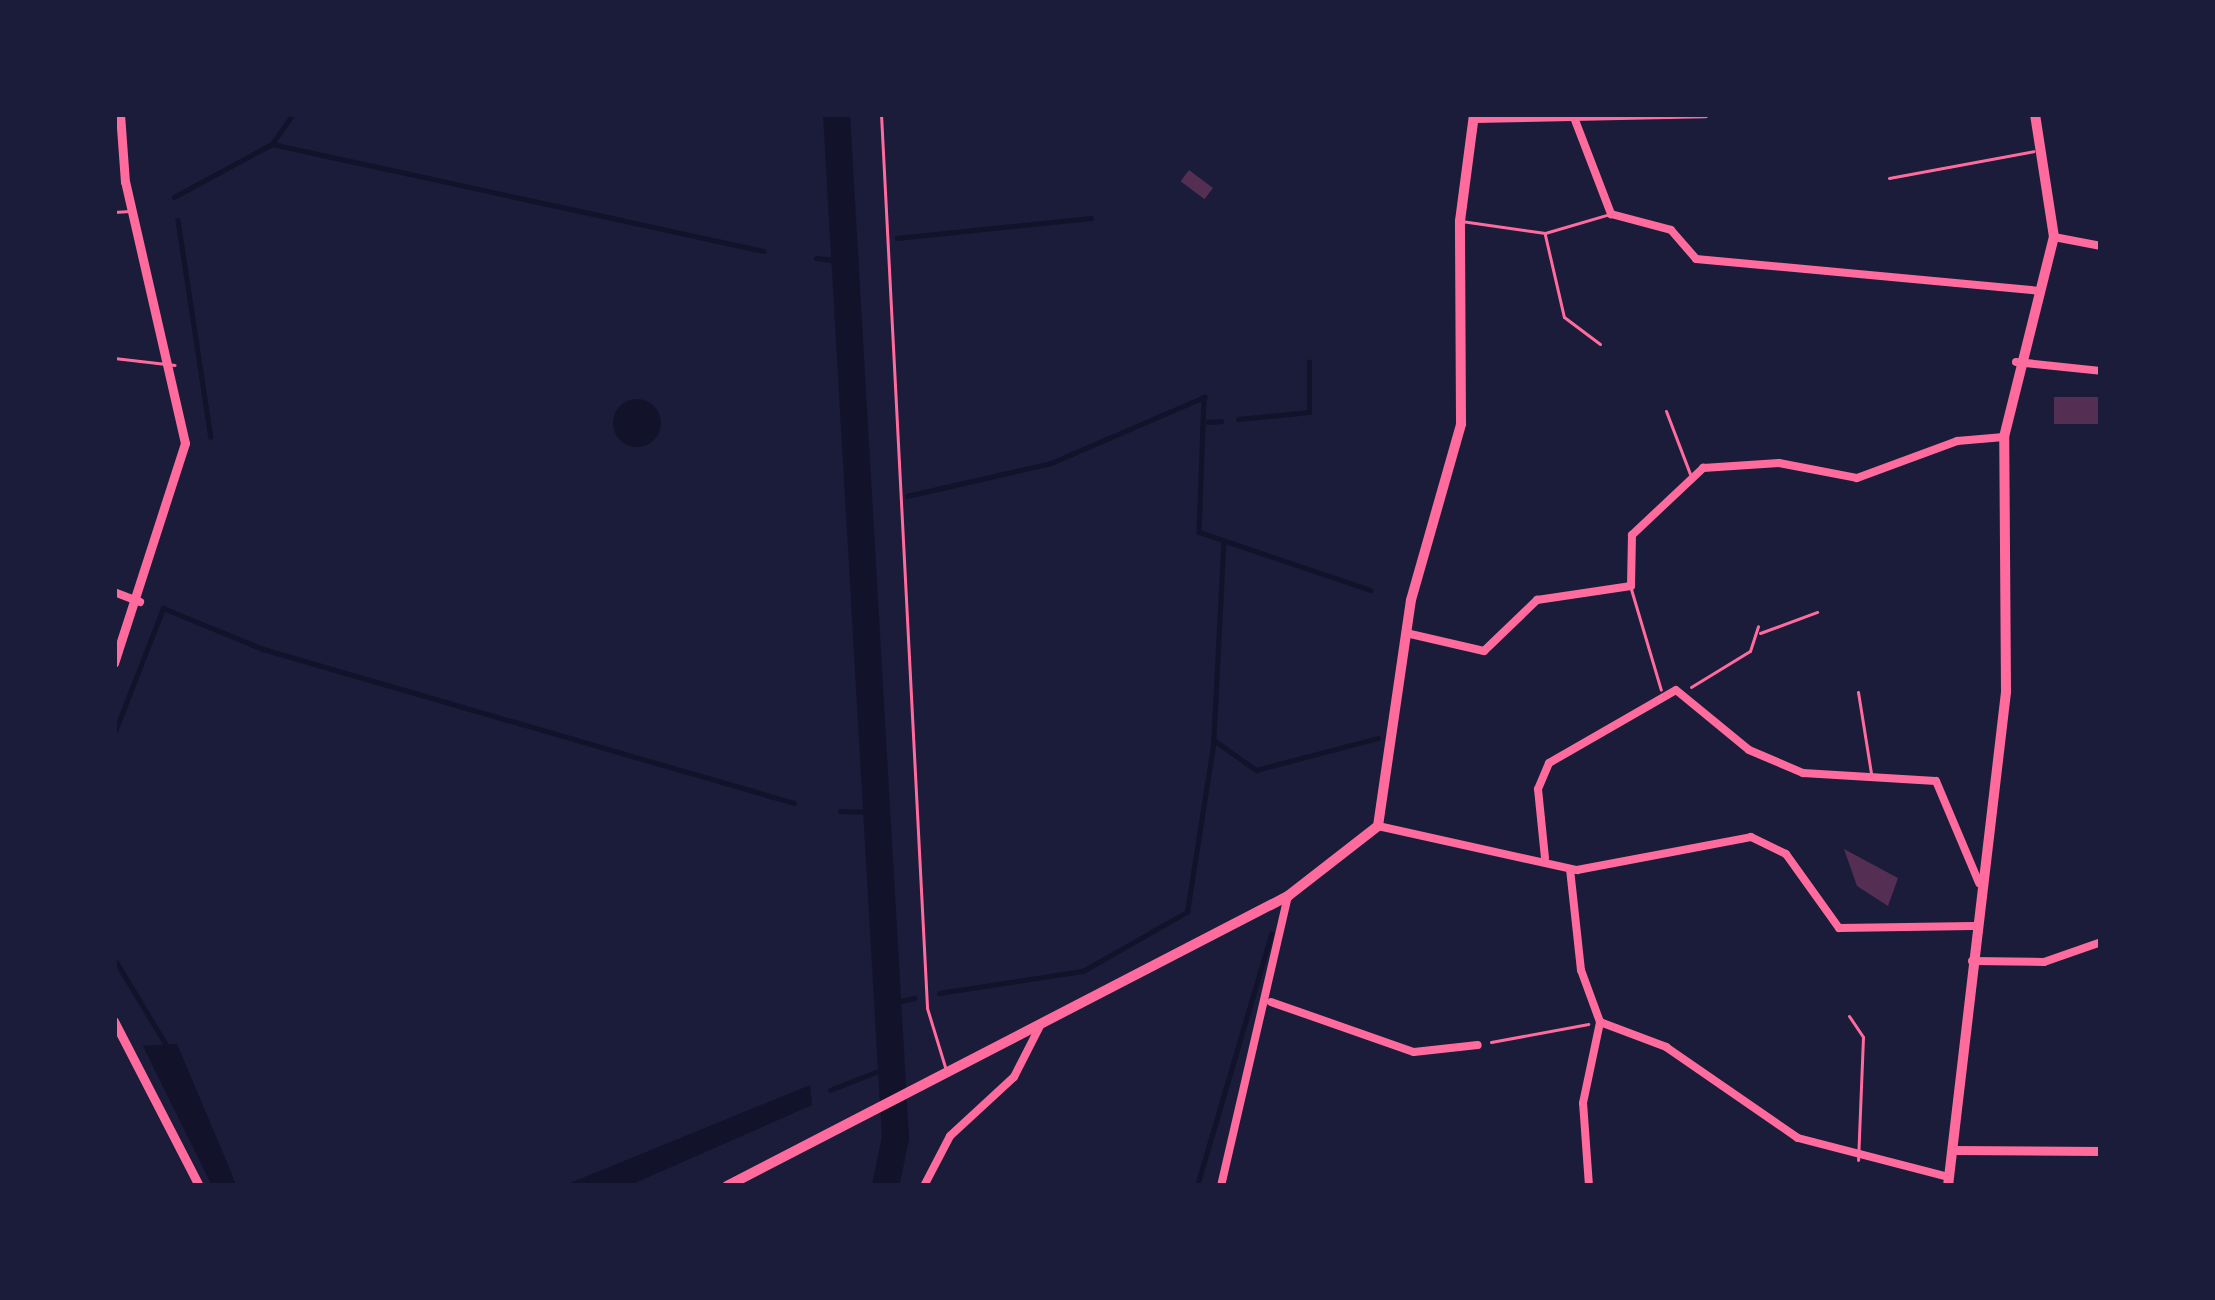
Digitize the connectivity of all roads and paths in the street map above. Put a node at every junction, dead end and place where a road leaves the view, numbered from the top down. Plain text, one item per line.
1 (120, 114) edge
2 (881, 114) edge
3 (1705, 114) edge
4 (2035, 114) edge
5 (1473, 116) edge
6 (1575, 119) junction
7 (2045, 149) junction
8 (1888, 178) dead end
9 (131, 211) junction
10 (114, 212) edge
11 (1611, 214) junction
12 (1460, 221) junction
13 (1545, 233) junction
14 (2054, 237) junction
15 (2101, 246) edge
16 (2040, 291) junction
17 (1600, 344) dead end
18 (114, 358) edge
19 (2016, 362) junction
20 (175, 365) junction
21 (2101, 371) edge
22 (1666, 411) dead end
23 (2004, 436) junction
24 (1690, 475) junction
25 (1630, 586) junction
26 (114, 592) edge
27 (140, 602) junction
28 (1817, 612) dead end
29 (1406, 633) junction
30 (114, 663) edge
31 (1660, 690) junction
32 (1684, 692) junction
33 (1858, 692) dead end
34 (1871, 775) junction
35 (1378, 826) junction
36 (1545, 858) junction
37 (1570, 868) junction
38 (1979, 883) junction
39 (1288, 896) junction
40 (1973, 926) junction
41 (2101, 942) edge
42 (1970, 961) junction
43 (1271, 1002) junction
44 (1849, 1016) dead end
45 (114, 1021) edge
46 (1600, 1022) junction
47 (1040, 1026) junction
48 (1478, 1045) joint
49 (949, 1074) junction
50 (1953, 1150) junction
51 (2101, 1151) edge
52 (1858, 1160) junction
53 (1949, 1181) edge
54 (199, 1186) edge
55 (727, 1186) edge
56 (924, 1186) edge
57 (1221, 1186) edge
58 (1588, 1186) edge

1 - 9 street
2 - 49 lane
3 - 6 street
4 - 7 main road
5 - 6 street
5 - 12 main road
6 - 11 street
7 - 8 lane
7 - 14 main road
9 - 10 lane
9 - 20 street
11 - 13 lane
11 - 16 street
12 - 13 lane
12 - 29 main road
13 - 17 lane
14 - 15 street
14 - 16 main road
16 - 19 main road
18 - 20 lane
19 - 21 street
19 - 23 main road
20 - 27 street
22 - 24 lane
23 - 24 street
23 - 38 main road
24 - 25 street
25 - 29 street
25 - 31 lane
26 - 27 street
27 - 30 street
28 - 32 path
29 - 35 main road
31 - 32 street
31 - 36 street
32 - 34 street
33 - 34 lane
34 - 38 street
35 - 36 street
35 - 39 main road
36 - 37 street
37 - 40 street
37 - 46 street
38 - 40 main road
39 - 43 street
39 - 47 main road
40 - 42 main road
41 - 42 street
42 - 50 main road
43 - 48 street
43 - 57 street
44 - 52 lane
45 - 54 street
46 - 48 path
46 - 52 street
46 - 58 street
47 - 49 main road
47 - 56 street
49 - 55 main road
50 - 51 street
50 - 53 main road
52 - 53 street

